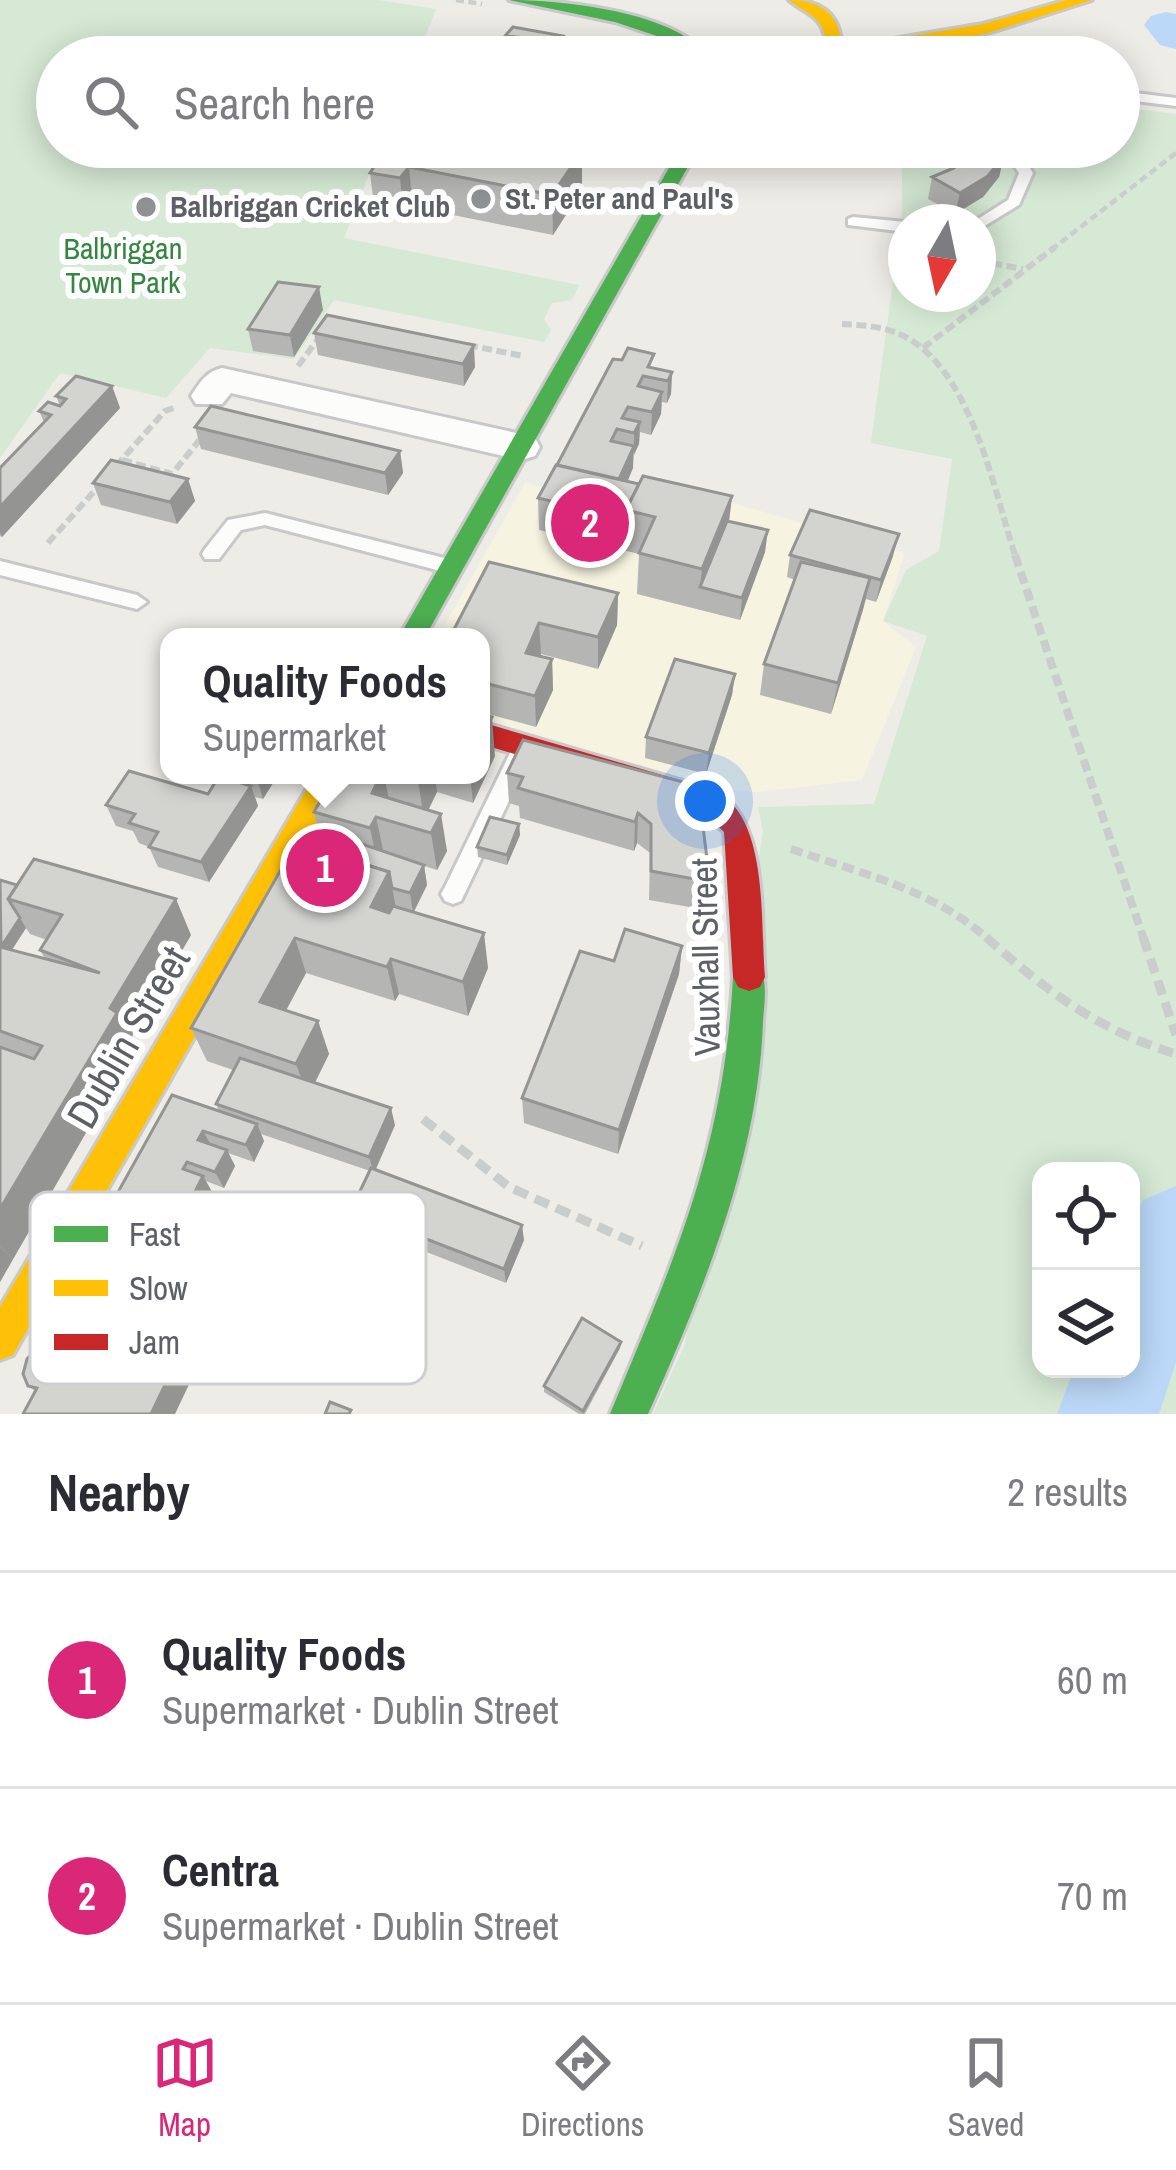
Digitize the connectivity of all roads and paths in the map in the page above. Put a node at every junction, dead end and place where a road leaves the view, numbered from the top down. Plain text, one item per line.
1 (518, 0) edge
2 (1084, 0) edge
3 (810, 6) edge
4 (586, 11) junction
5 (671, 36) edge
6 (680, 36) edge
7 (829, 36) edge
8 (920, 36) edge
9 (930, 36) edge
10 (1140, 97) edge
11 (1176, 101) edge
12 (1176, 153) edge
13 (678, 168) edge
14 (1023, 168) edge
15 (996, 214) edge
16 (853, 222) dead end
17 (888, 225) edge
18 (996, 264) edge
19 (1024, 269) junction
20 (334, 317) edge
21 (842, 324) dead end
22 (460, 343) edge
23 (923, 348) junction
24 (524, 356) dead end
25 (280, 392) junction
26 (209, 396) junction
27 (521, 447) junction
28 (122, 460) junction
29 (49, 543) dead end
30 (212, 554) dead end
31 (0, 568) edge
32 (452, 568) junction
33 (137, 602) dead end
34 (417, 628) edge
35 (490, 735) edge
36 (525, 745) junction
37 (325, 784) edge
38 (738, 832) junction
39 (453, 894) dead end
40 (1176, 1035) edge
41 (1176, 1054) edge
42 (423, 1119) dead end
43 (87, 1192) edge
44 (694, 1266) junction
45 (30, 1290) edge
46 (0, 1342) edge
47 (628, 1414) edge

1 - 4 street
2 - 9 street
3 - 7 street
3 - 8 street
4 - 5 street
4 - 6 street
10 - 11 lane
12 - 19 path
13 - 27 street
14 - 15 lane
16 - 17 lane
18 - 19 path
19 - 23 path
20 - 25 path
21 - 23 path
22 - 24 path
23 - 40 path
25 - 26 street
25 - 27 street
26 - 28 path
26 - 28 path
27 - 32 street
28 - 29 path
30 - 32 lane
31 - 33 lane
32 - 34 street
35 - 36 street, Vauxhall Street
36 - 38 street, Vauxhall Street
36 - 39 lane
37 - 43 street, Dublin Street
38 - 41 path
38 - 44 street, Vauxhall Street
42 - 44 path
44 - 47 street, Vauxhall Street
45 - 46 street, Dublin Street

